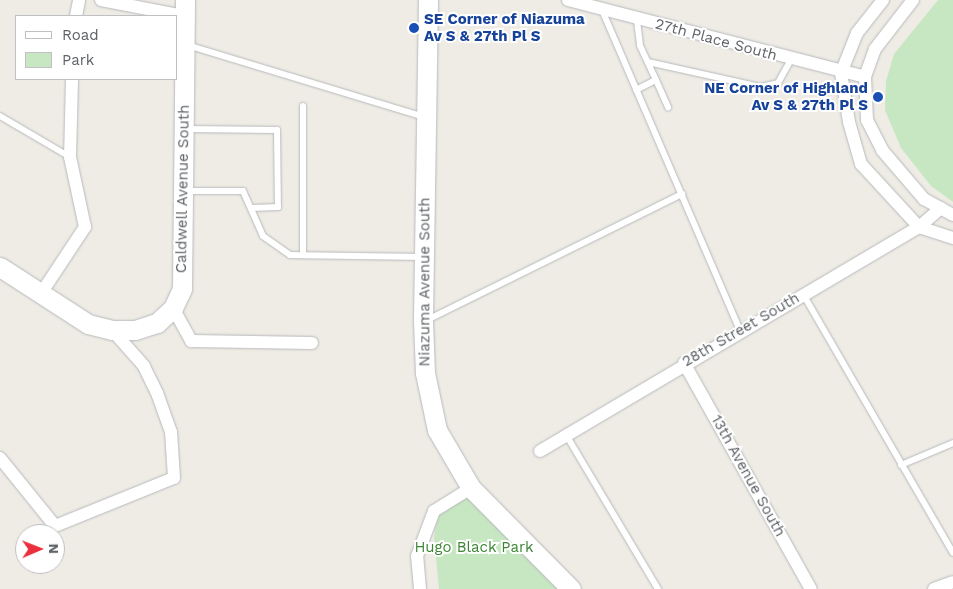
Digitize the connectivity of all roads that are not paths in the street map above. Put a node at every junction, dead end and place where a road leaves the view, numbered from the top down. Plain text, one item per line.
1 (79, 0) edge
2 (101, 0) edge
3 (428, 0) edge
4 (568, 0) edge
5 (883, 0) edge
6 (913, 0) edge
7 (185, 8) edge
8 (602, 10) junction
9 (76, 15) edge
10 (637, 19) junction
11 (185, 44) junction
12 (792, 60) junction
13 (648, 62) junction
14 (841, 74) junction
15 (865, 77) junction
16 (72, 80) edge
17 (656, 80) junction
18 (636, 90) junction
19 (303, 106) dead end
20 (668, 106) dead end
21 (0, 116) edge
22 (425, 117) junction
23 (184, 130) junction
24 (70, 157) junction
25 (183, 191) junction
26 (682, 194) junction
27 (251, 208) junction
28 (941, 208) junction
29 (953, 215) edge
30 (918, 227) junction
31 (953, 238) edge
32 (303, 255) junction
33 (424, 257) junction
34 (0, 267) edge
35 (40, 294) junction
36 (803, 294) junction
37 (173, 308) junction
38 (423, 322) junction
39 (112, 330) junction
40 (740, 331) junction
41 (312, 343) dead end
42 (684, 363) junction
43 (565, 433) junction
44 (953, 443) edge
45 (540, 451) dead end
46 (0, 458) edge
47 (901, 465) junction
48 (471, 488) junction
49 (953, 553) edge
50 (953, 582) edge
51 (420, 589) edge
52 (571, 589) edge
53 (658, 589) edge
54 (811, 589) edge
55 (934, 589) edge

1 - 9 street
2 - 7 street
3 - 22 main road, Niazuma Avenue South
4 - 8 street, 27th Place South
5 - 14 street
6 - 15 street
7 - 11 main road, Caldwell Avenue South
8 - 10 street, 27th Place South
8 - 18 lane
10 - 12 street, 27th Place South
10 - 13 lane
11 - 22 lane
11 - 23 main road, Caldwell Avenue South
12 - 13 lane
12 - 14 street, 27th Place South
13 - 17 lane
14 - 15 street, 27th Place South
14 - 30 street
15 - 28 street
16 - 24 street
17 - 18 lane
17 - 20 lane
18 - 26 lane
19 - 32 lane
21 - 24 lane
22 - 33 main road, Niazuma Avenue South
23 - 25 main road, Caldwell Avenue South
23 - 27 lane
24 - 35 street
25 - 27 lane
25 - 37 main road, Caldwell Avenue South
26 - 38 lane
26 - 40 lane
27 - 32 lane
28 - 29 street
28 - 30 street, 28th Street South
30 - 31 street
30 - 36 street, 28th Street South
32 - 33 lane
33 - 38 main road, Niazuma Avenue South
34 - 35 main road, Caldwell Avenue South
35 - 39 main road, Caldwell Avenue South
36 - 40 street, 28th Street South
36 - 47 lane
37 - 39 main road, Caldwell Avenue South
37 - 41 street
38 - 48 main road, Niazuma Avenue South
39 - 46 street
40 - 42 street, 28th Street South
42 - 43 street, 28th Street South
42 - 54 street, 13th Avenue South
43 - 45 street, 28th Street South
43 - 53 lane
44 - 47 lane
47 - 49 lane
48 - 51 street
48 - 52 main road, Niazuma Avenue South
50 - 55 street

